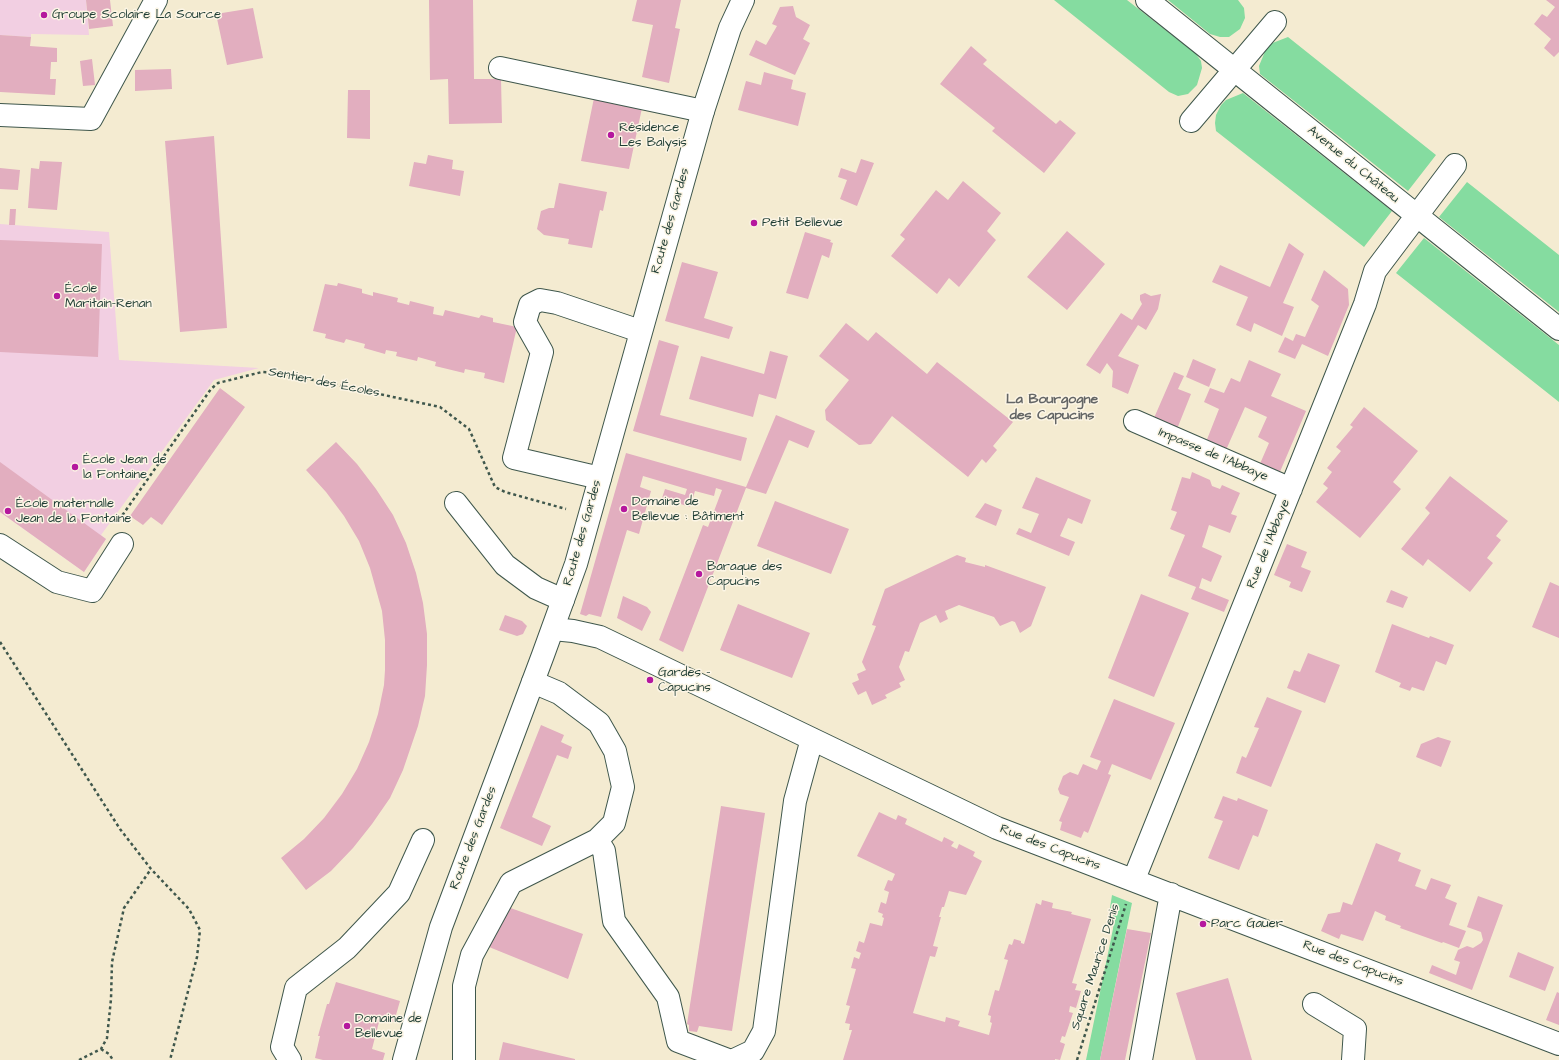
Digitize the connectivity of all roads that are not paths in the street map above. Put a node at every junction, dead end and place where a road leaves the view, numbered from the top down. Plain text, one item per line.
1 (156, 0) edge
2 (743, 0) edge
3 (1147, 0) edge
4 (1275, 22) dead end
5 (500, 68) dead end
6 (1234, 69) junction
7 (703, 112) junction
8 (0, 115) edge
9 (1191, 120) dead end
10 (1455, 165) dead end
11 (1417, 216) junction
12 (1559, 329) edge
13 (640, 331) junction
14 (1135, 421) dead end
15 (600, 478) junction
16 (1291, 488) junction
17 (456, 503) dead end
18 (122, 544) road end
19 (0, 546) edge
20 (563, 600) junction
21 (553, 629) junction
22 (533, 682) junction
23 (812, 739) junction
24 (423, 840) dead end
25 (598, 840) junction
26 (1134, 880) junction
27 (1171, 894) junction
28 (1314, 1004) dead end
29 (1559, 1044) edge
30 (290, 1060) edge
31 (404, 1060) edge
32 (464, 1060) edge
33 (728, 1060) edge
34 (734, 1060) edge
35 (1141, 1060) edge
36 (1353, 1060) edge

1 - 8 street
2 - 7 street, Route des Gardes
3 - 6 street, Avenue du Château
4 - 6 street
5 - 7 street
6 - 9 street
6 - 11 street, Avenue du Château
7 - 13 street, Route des Gardes
10 - 11 street, Rue de l'Abbaye
11 - 12 street, Avenue du Château
11 - 16 street, Rue de l'Abbaye
13 - 15 street, Route des Gardes
13 - 15 street
14 - 16 street, Impasse de l'Abbaye
15 - 20 street, Route des Gardes
16 - 26 street, Rue de l'Abbaye
17 - 20 street
18 - 19 street
20 - 21 street, Route des Gardes
21 - 22 street, Route des Gardes
21 - 23 street, Rue des Capucins
22 - 25 street
22 - 31 street, Route des Gardes
23 - 26 street, Rue des Capucins
23 - 34 street
24 - 30 street
25 - 32 street
25 - 33 street
26 - 27 street, Rue des Capucins
27 - 29 street, Rue des Capucins
27 - 35 street
28 - 36 street

